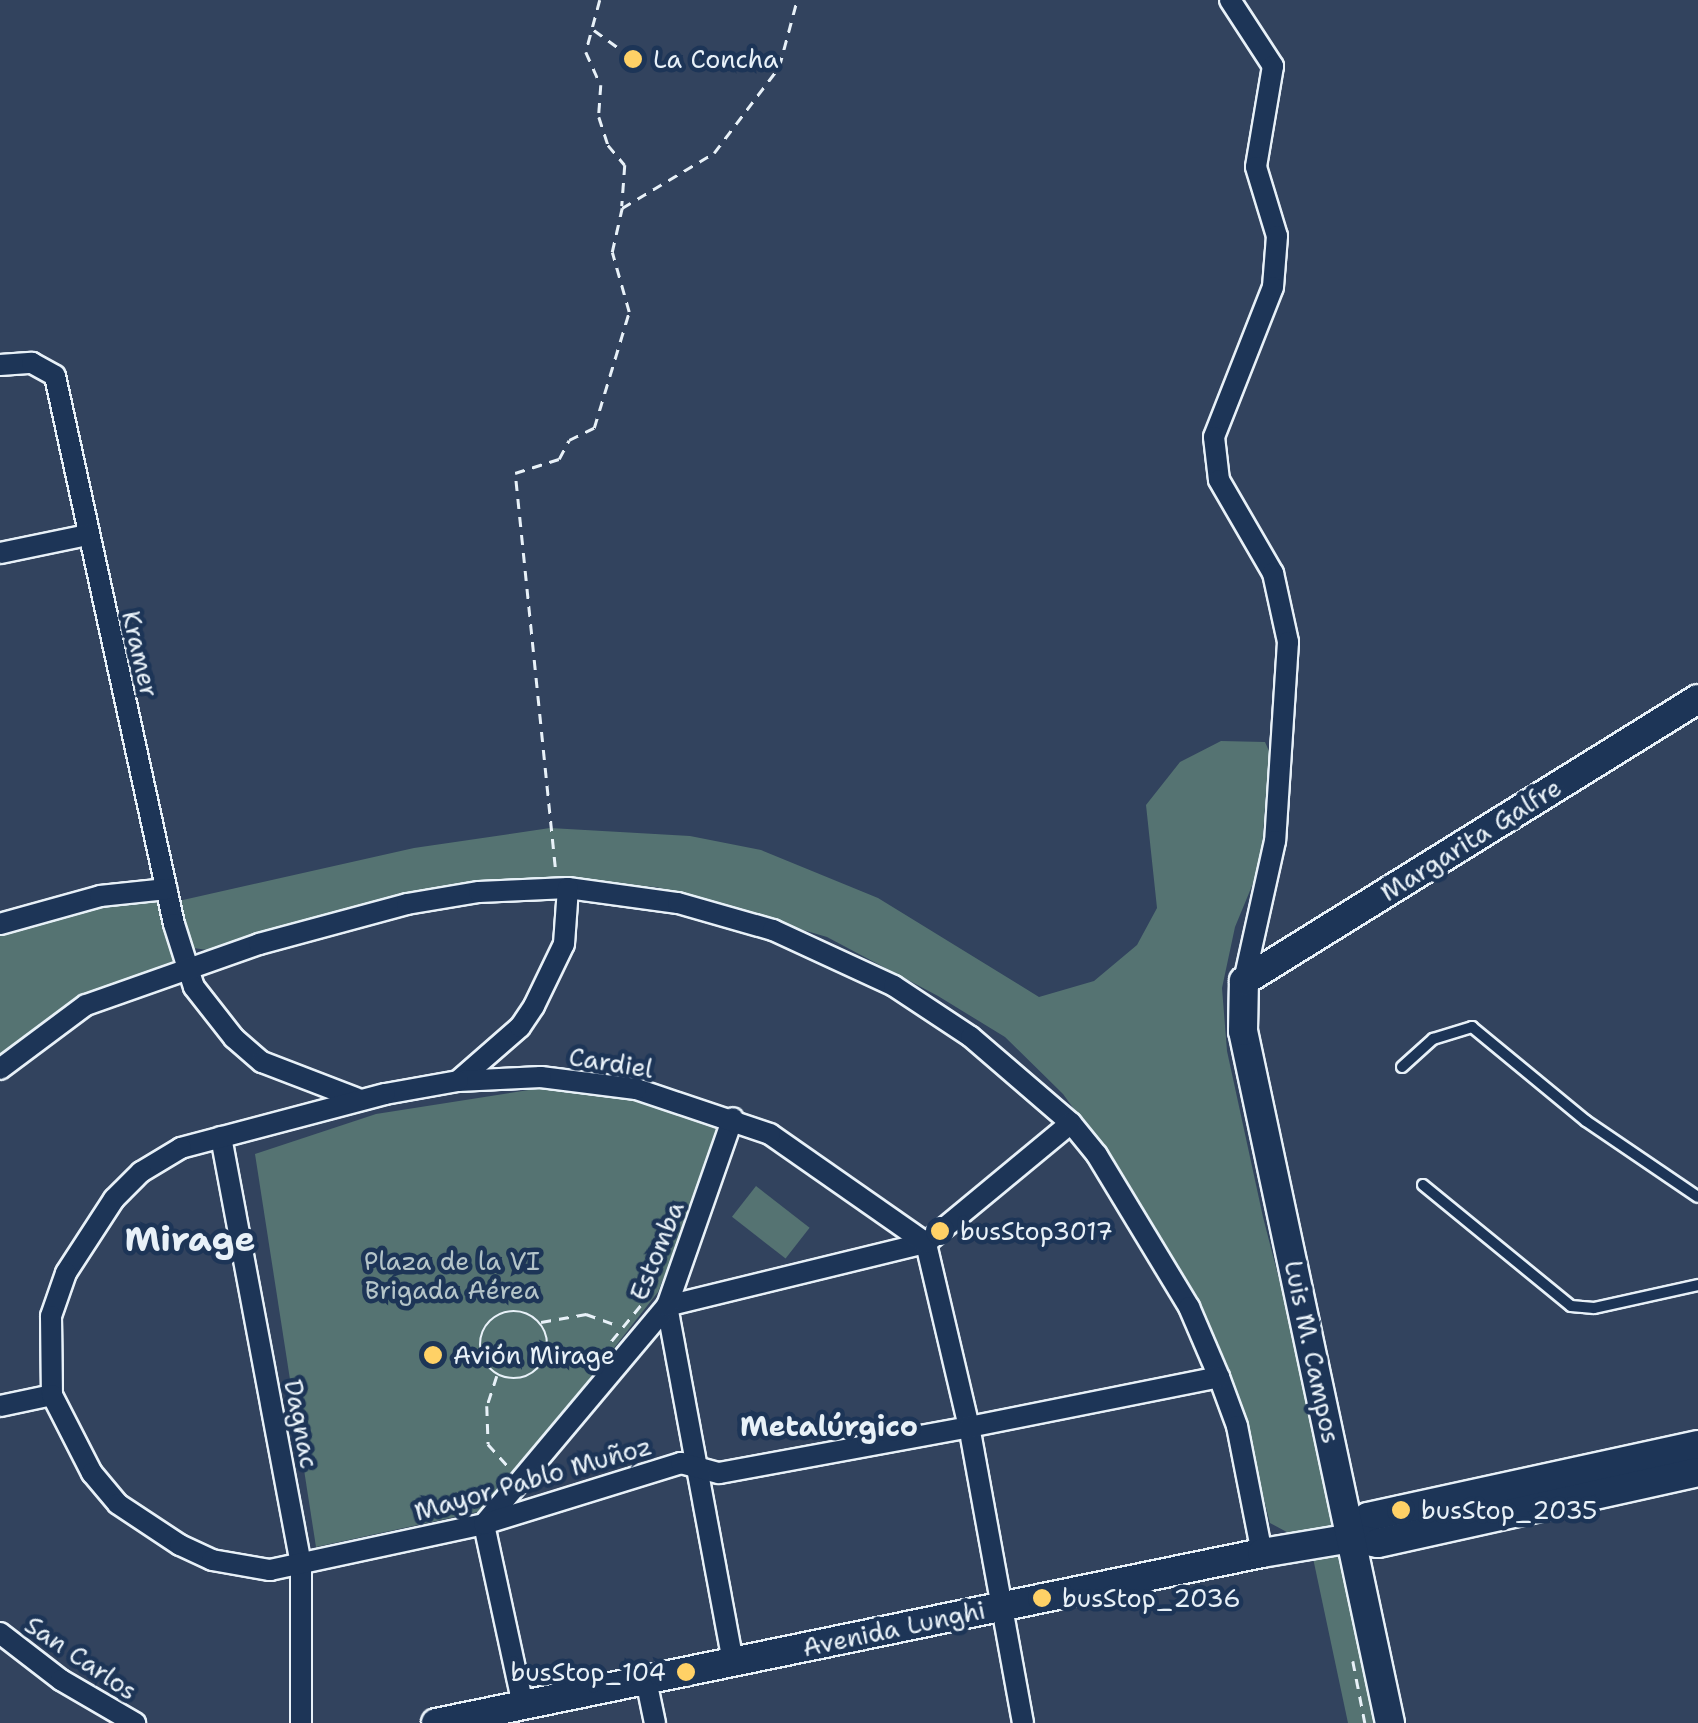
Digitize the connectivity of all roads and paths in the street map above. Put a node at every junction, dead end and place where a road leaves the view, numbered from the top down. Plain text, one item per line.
1 (600, 0) edge
2 (797, 0) edge
3 (1230, 0) edge
4 (592, 30) junction
5 (631, 57) dead end
6 (622, 208) junction
7 (0, 365) edge
8 (88, 535) junction
9 (0, 553) edge
10 (1698, 699) edge
11 (167, 889) junction
12 (562, 889) junction
13 (0, 924) edge
14 (188, 966) junction
15 (1244, 981) junction
16 (1402, 1067) dead end
17 (0, 1069) edge
18 (458, 1081) junction
19 (385, 1094) junction
20 (734, 1118) junction
21 (1072, 1124) junction
22 (222, 1137) junction
23 (1423, 1185) dead end
24 (1698, 1197) edge
25 (926, 1243) junction
26 (1698, 1285) edge
27 (666, 1306) junction
28 (540, 1322) junction
29 (622, 1327) dead end
30 (498, 1375) junction
31 (1219, 1377) junction
32 (52, 1395) junction
33 (0, 1406) edge
34 (968, 1427) junction
35 (1698, 1445) edge
36 (698, 1467) junction
37 (511, 1468) dead end
38 (1698, 1472) edge
39 (484, 1524) junction
40 (1352, 1538) junction
41 (1262, 1554) junction
42 (302, 1565) junction
43 (1002, 1607) junction
44 (0, 1632) edge
45 (733, 1662) junction
46 (646, 1680) junction
47 (523, 1705) junction
48 (135, 1723) edge
49 (301, 1723) edge
50 (436, 1723) edge
51 (655, 1723) edge
52 (1023, 1723) edge
53 (1390, 1723) edge

1 - 4 path
2 - 6 path
3 - 15 street
4 - 5 path
4 - 6 path
6 - 12 path
7 - 8 street, Kramer
8 - 9 street
8 - 11 street, Kramer
10 - 15 main road, Margarita Galfre
11 - 13 street
11 - 14 street, Kramer
12 - 14 street
12 - 18 street
12 - 21 street
14 - 17 street
14 - 19 street, Kramer
15 - 40 main road, Luis M. Campos
16 - 24 lane
18 - 19 street, Cardiel
18 - 20 street, Cardiel
19 - 22 street, Cardiel
20 - 25 street, Cardiel
20 - 27 street, Estomba
21 - 25 street
21 - 31 street
22 - 32 street, Cardiel
22 - 42 street, Dagnac
23 - 26 lane
25 - 27 street
25 - 34 street
27 - 36 street
27 - 39 street, Estomba
28 - 29 path
28 - 30 path
28 - 30 path
30 - 37 path
31 - 34 street, Mayor Pablo Muñoz
31 - 41 street
32 - 33 street
32 - 42 street, Mayor Pablo Muñoz
34 - 36 street, Mayor Pablo Muñoz
34 - 43 street
35 - 40 main road, Avenida Lunghi
36 - 39 street, Mayor Pablo Muñoz
36 - 45 street
38 - 40 main road, Avenida Lunghi
39 - 42 street, Mayor Pablo Muñoz
39 - 47 street
40 - 41 main road, Avenida Lunghi
40 - 53 main road, Luis M. Campos
41 - 43 main road, Avenida Lunghi
42 - 49 street, Dagnac
43 - 45 main road, Avenida Lunghi
43 - 52 street
44 - 48 street, San Carlos
45 - 46 main road, Avenida Lunghi
46 - 47 main road, Avenida Lunghi
46 - 51 street
47 - 50 main road, Avenida Lunghi

